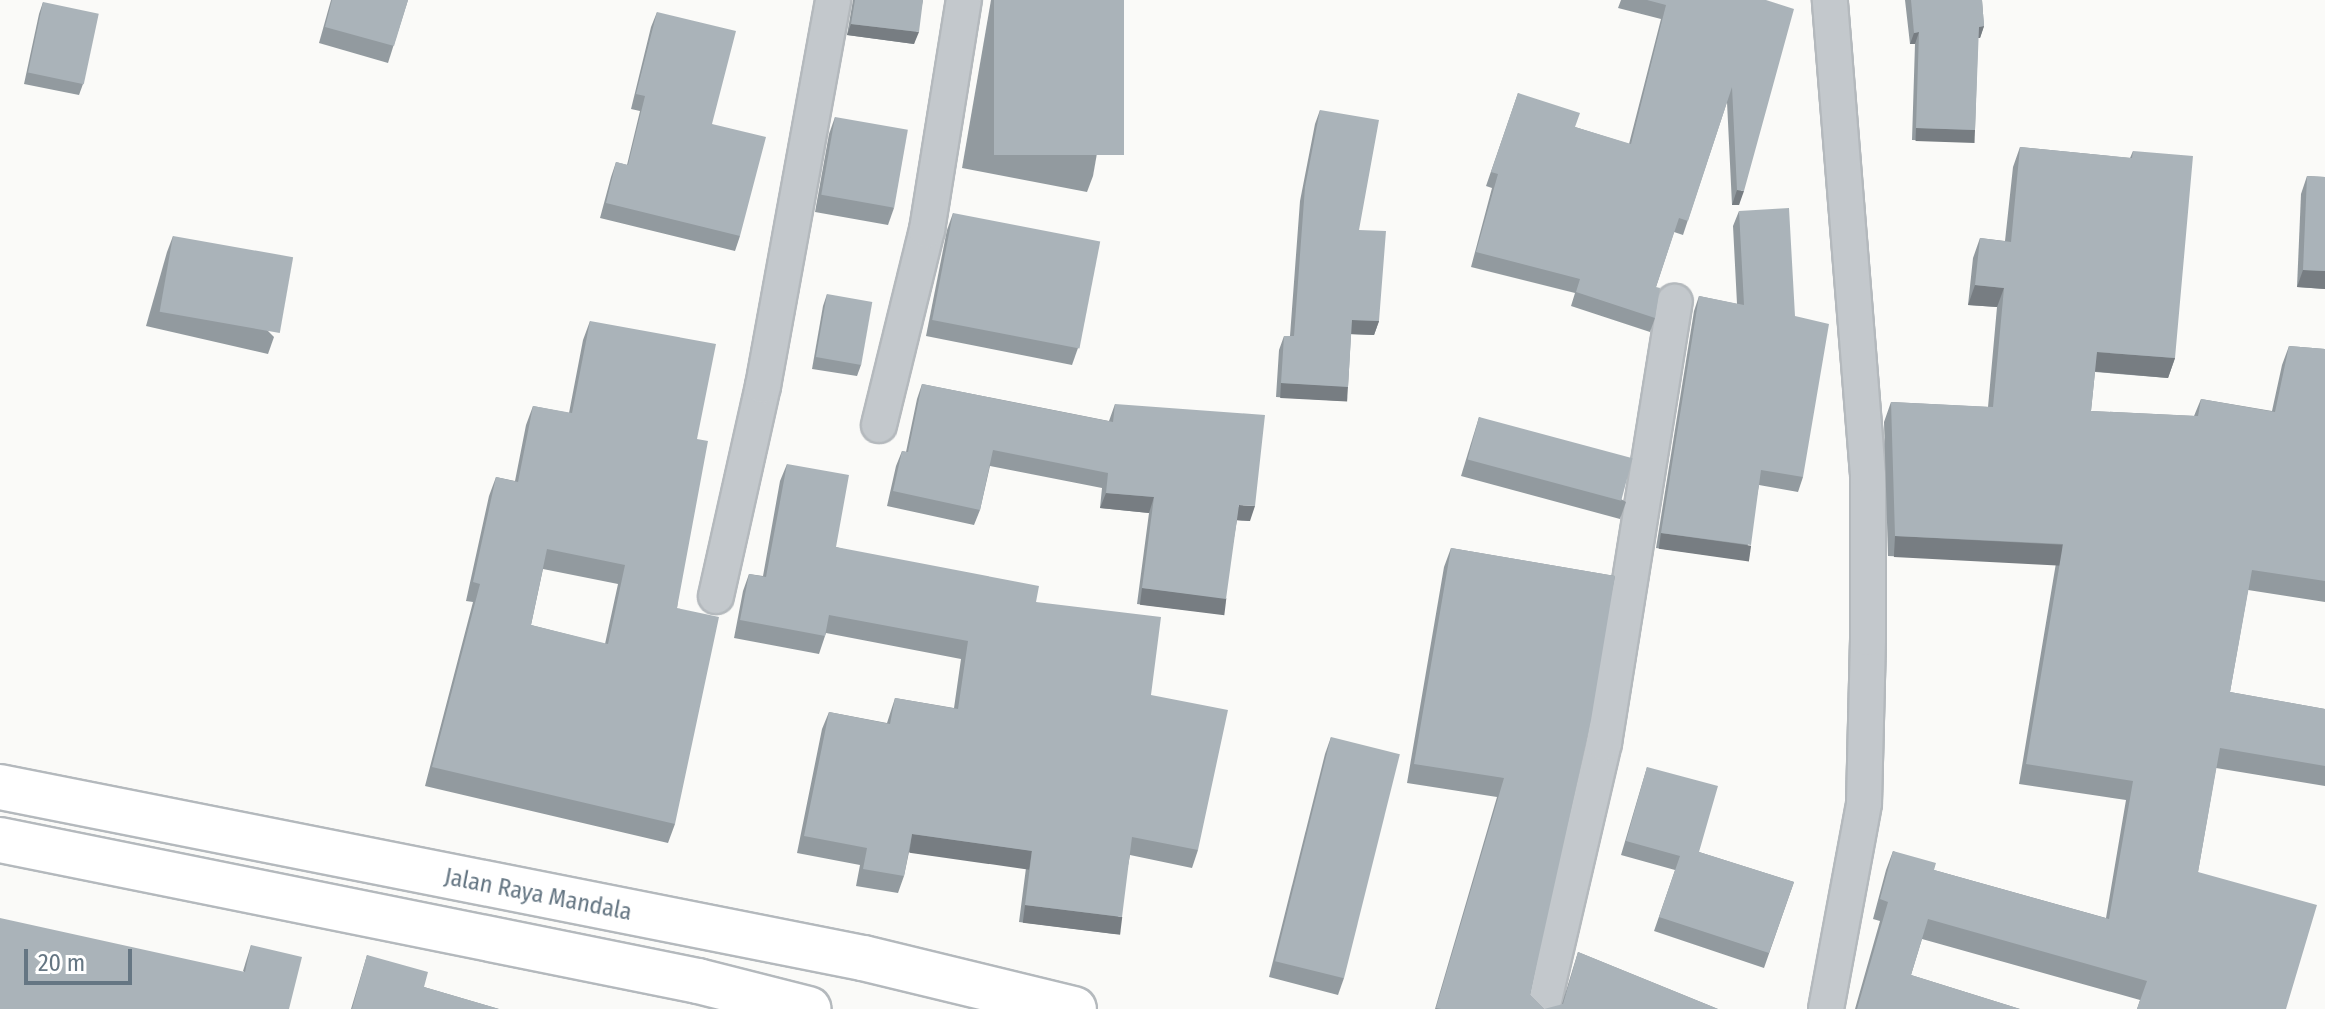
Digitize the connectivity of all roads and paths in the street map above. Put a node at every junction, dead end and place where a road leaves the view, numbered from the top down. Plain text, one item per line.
1 (833, 0) edge
2 (964, 0) edge
3 (1830, 0) edge
4 (1675, 302) dead end
5 (879, 425) dead end
6 (716, 596) dead end
7 (0, 787) edge
8 (0, 840) edge
9 (796, 946) junction
10 (791, 1008) edge
11 (1074, 1009) edge
12 (1542, 1009) edge
13 (1826, 1009) edge

1 - 6 street
2 - 5 street
3 - 13 street
4 - 12 street
7 - 9 highway, Jalan Raya Mandala
8 - 10 highway
9 - 10 highway
9 - 11 highway, Jalan Raya Mandala

